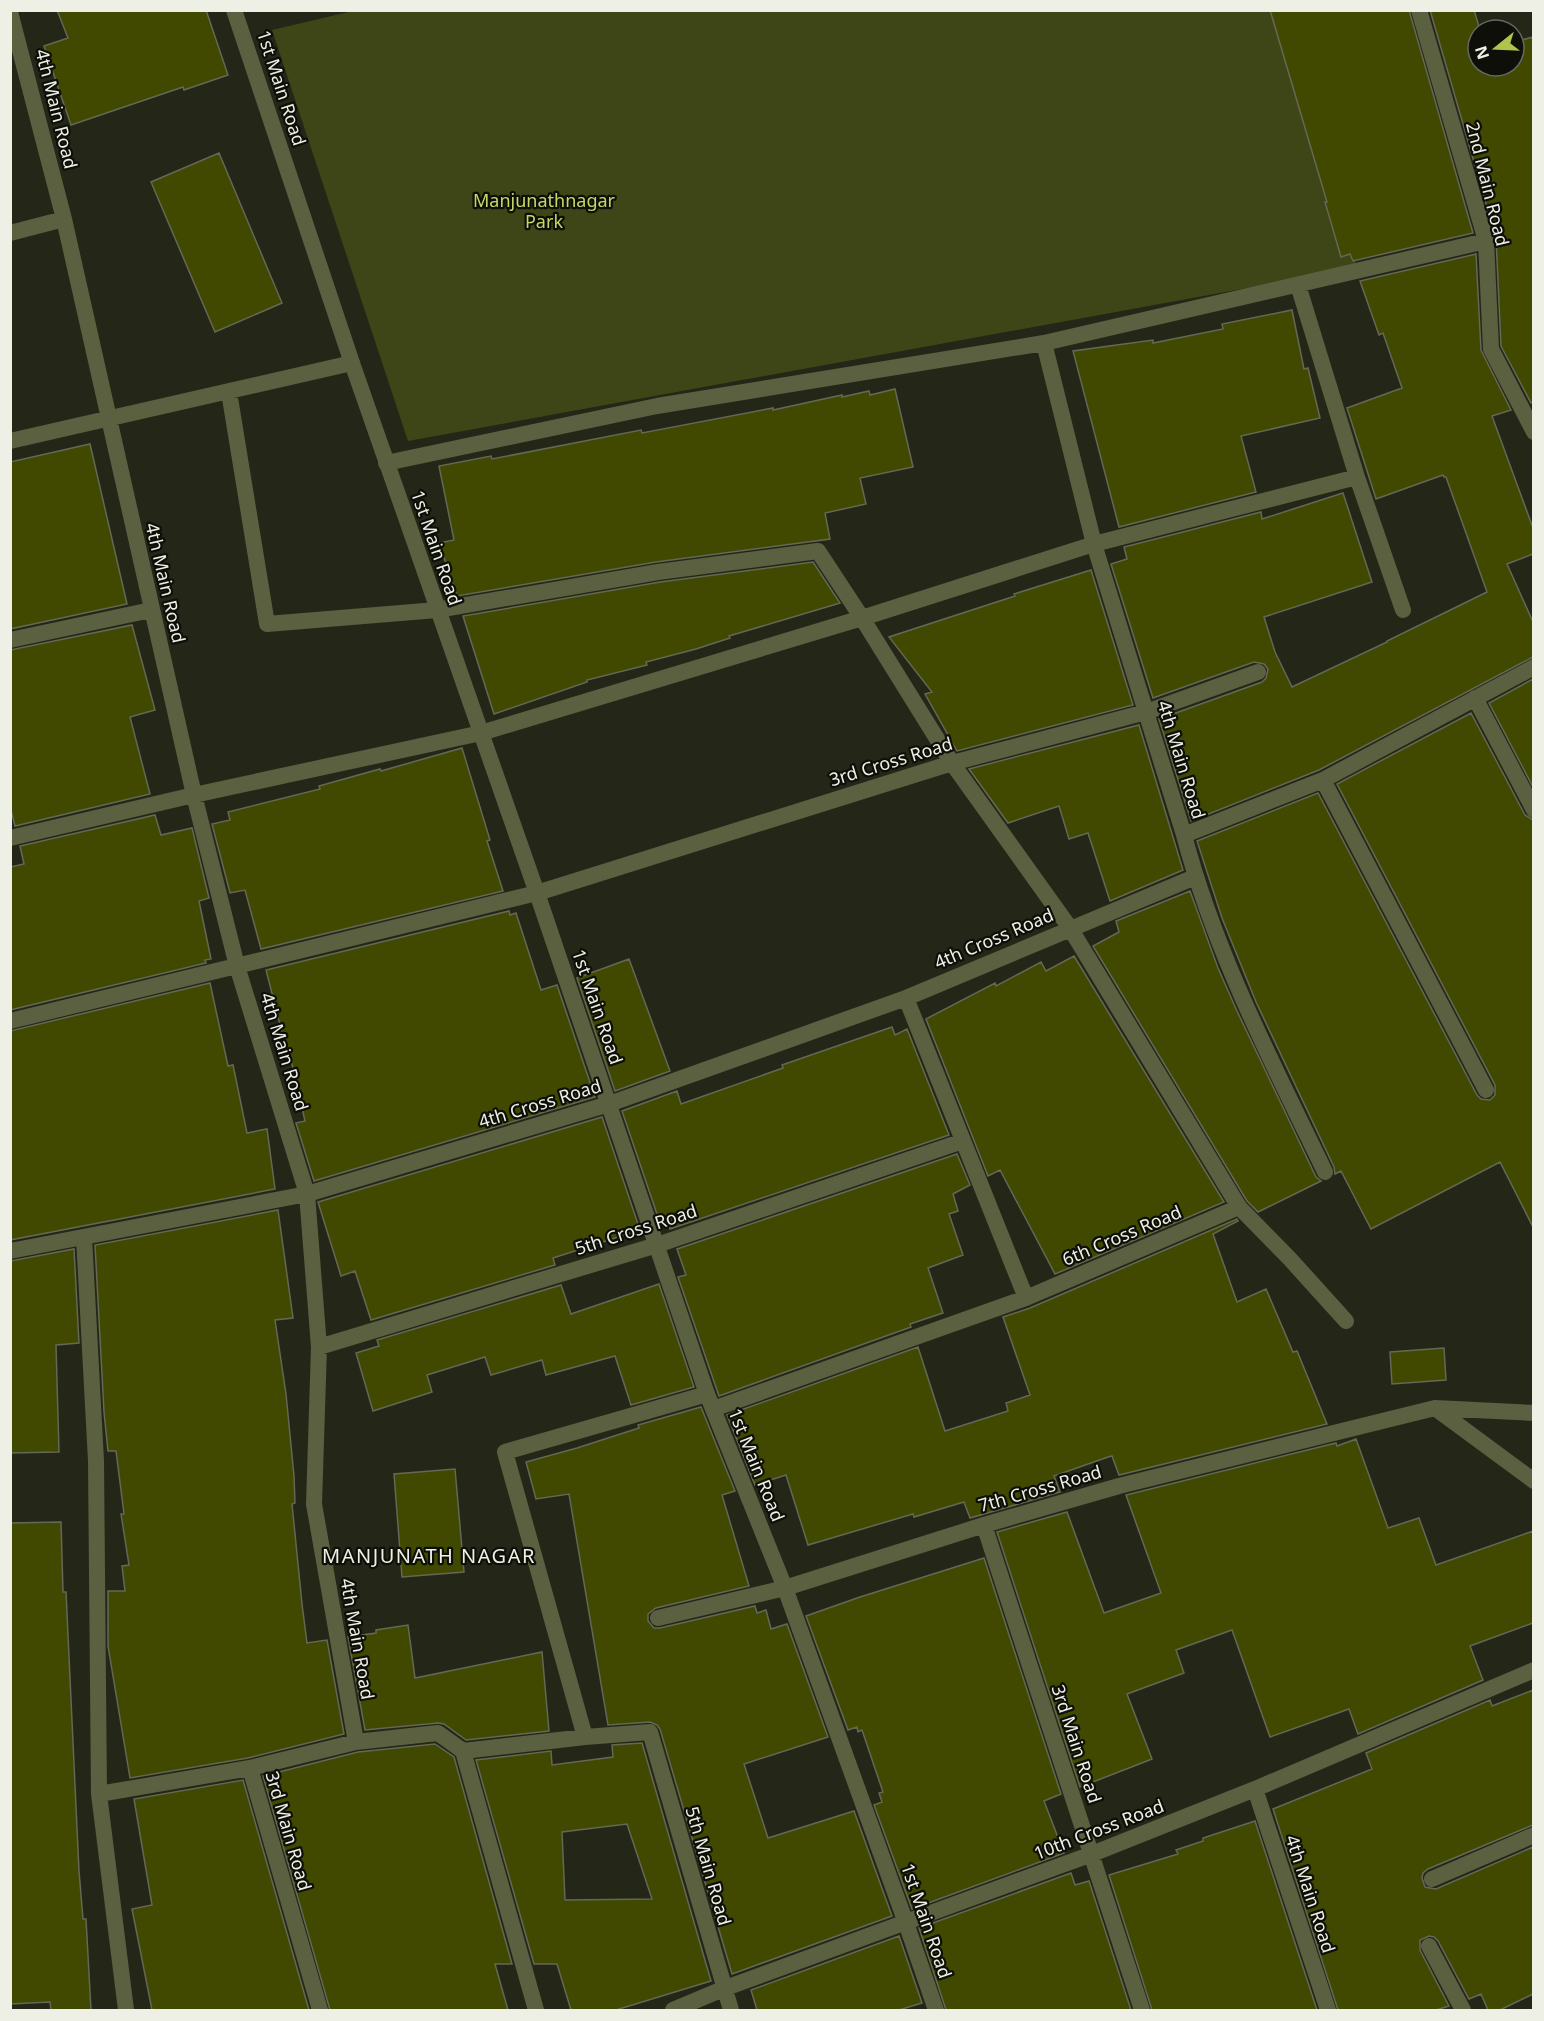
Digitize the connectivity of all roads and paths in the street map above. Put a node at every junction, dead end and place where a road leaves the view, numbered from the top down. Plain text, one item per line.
1 (234, 10) edge
2 (1419, 10) edge
3 (10, 12) edge
4 (64, 219) junction
5 (10, 233) edge
6 (1486, 241) junction
7 (1298, 285) junction
8 (1044, 343) junction
9 (352, 363) junction
10 (229, 392) junction
11 (109, 420) junction
12 (1533, 432) edge
13 (10, 441) edge
14 (386, 463) junction
15 (1357, 477) junction
16 (1094, 544) junction
17 (151, 610) junction
18 (437, 610) junction
19 (1403, 610) dead end
20 (862, 618) junction
21 (10, 640) edge
22 (1533, 667) edge
23 (1258, 672) dead end
24 (1475, 698) junction
25 (1146, 712) junction
26 (481, 733) junction
27 (952, 763) junction
28 (1323, 780) junction
29 (194, 795) junction
30 (1533, 810) edge
31 (1184, 834) junction
32 (10, 838) edge
33 (1195, 877) junction
34 (537, 893) junction
35 (1070, 928) junction
36 (237, 966) junction
37 (906, 998) junction
38 (10, 1021) edge
39 (1486, 1090) dead end
40 (609, 1104) junction
41 (963, 1141) junction
42 (1325, 1172) dead end
43 (307, 1194) junction
44 (1239, 1208) junction
45 (84, 1237) junction
46 (657, 1245) junction
47 (10, 1251) edge
48 (1026, 1298) junction
49 (1346, 1321) dead end
50 (319, 1347) junction
51 (710, 1402) junction
52 (1435, 1408) junction
53 (1533, 1413) edge
54 (1533, 1481) edge
55 (984, 1525) junction
56 (785, 1588) junction
57 (658, 1618) dead end
58 (1533, 1670) edge
59 (585, 1737) junction
60 (356, 1742) junction
61 (463, 1751) junction
62 (250, 1768) junction
63 (1255, 1789) junction
64 (99, 1794) junction
65 (1533, 1835) edge
66 (1092, 1854) junction
67 (1432, 1879) dead end
68 (906, 1923) junction
69 (1429, 1946) dead end
70 (723, 1989) junction
71 (126, 2010) edge
72 (320, 2010) edge
73 (536, 2010) edge
74 (673, 2010) edge
75 (731, 2010) edge
76 (936, 2010) edge
77 (1142, 2010) edge
78 (1328, 2010) edge
79 (1463, 2010) edge

1 - 9 street, 1st Main Road
2 - 6 street, 2nd Main Road
3 - 4 street, 4th Main Road
4 - 5 street
4 - 11 street, 4th Main Road
6 - 7 street
6 - 12 street, 2nd Main Road
7 - 8 street
7 - 15 street
8 - 14 street
8 - 16 street, 4th Main Road
9 - 10 street
9 - 14 street, 1st Main Road
10 - 11 street
10 - 18 street
11 - 13 street
11 - 17 street, 4th Main Road
14 - 18 street, 1st Main Road
15 - 16 street
15 - 19 street
16 - 20 street
16 - 25 street, 4th Main Road
17 - 21 street
17 - 29 street, 4th Main Road
18 - 20 street
18 - 26 street, 1st Main Road
20 - 26 street
20 - 27 street
22 - 24 street
23 - 25 street, 3rd Cross Road
24 - 28 street
24 - 30 street
25 - 27 street, 3rd Cross Road
25 - 31 street, 4th Main Road
26 - 29 street
26 - 34 street, 1st Main Road
27 - 34 street, 3rd Cross Road
27 - 35 street
28 - 31 street
28 - 39 street
29 - 32 street
29 - 36 street, 4th Main Road
31 - 33 street, 4th Main Road
33 - 35 street, 4th Cross Road
33 - 42 street, 4th Main Road
34 - 36 street, 3rd Cross Road
34 - 40 street, 1st Main Road
35 - 37 street, 4th Cross Road
35 - 44 street
36 - 38 street, 3rd Cross Road
36 - 43 street, 4th Main Road
37 - 40 street, 4th Cross Road
37 - 41 street
40 - 43 street, 4th Cross Road
40 - 46 street, 1st Main Road
41 - 46 street, 5th Cross Road
41 - 48 street
43 - 45 street, 4th Cross Road
43 - 50 street, 4th Main Road
44 - 48 street, 6th Cross Road
44 - 49 street
45 - 47 street, 4th Cross Road
45 - 64 street
46 - 50 street, 5th Cross Road
46 - 51 street, 1st Main Road
48 - 51 street, 6th Cross Road
50 - 60 street, 4th Main Road
51 - 56 street, 1st Main Road
51 - 59 street, 6th Cross Road
52 - 53 street, 7th Cross Road
52 - 54 street
52 - 55 street, 7th Cross Road
55 - 56 street, 7th Cross Road
55 - 66 street, 3rd Main Road
56 - 57 street, 7th Cross Road
56 - 68 street, 1st Main Road
58 - 63 street, 10th Cross Road
59 - 61 street
59 - 70 street, 5th Main Road
60 - 61 street
60 - 62 street, 3rd Main Road
61 - 73 street
62 - 64 street
62 - 72 street, 3rd Main Road
63 - 66 street, 10th Cross Road
63 - 78 street, 4th Main Road
64 - 71 street
65 - 67 street
66 - 68 street, 10th Cross Road
66 - 77 street, 3rd Main Road
68 - 70 street, 10th Cross Road
68 - 76 street, 1st Main Road
69 - 79 street
70 - 74 street, 10th Cross Road
70 - 75 street, 5th Main Road

